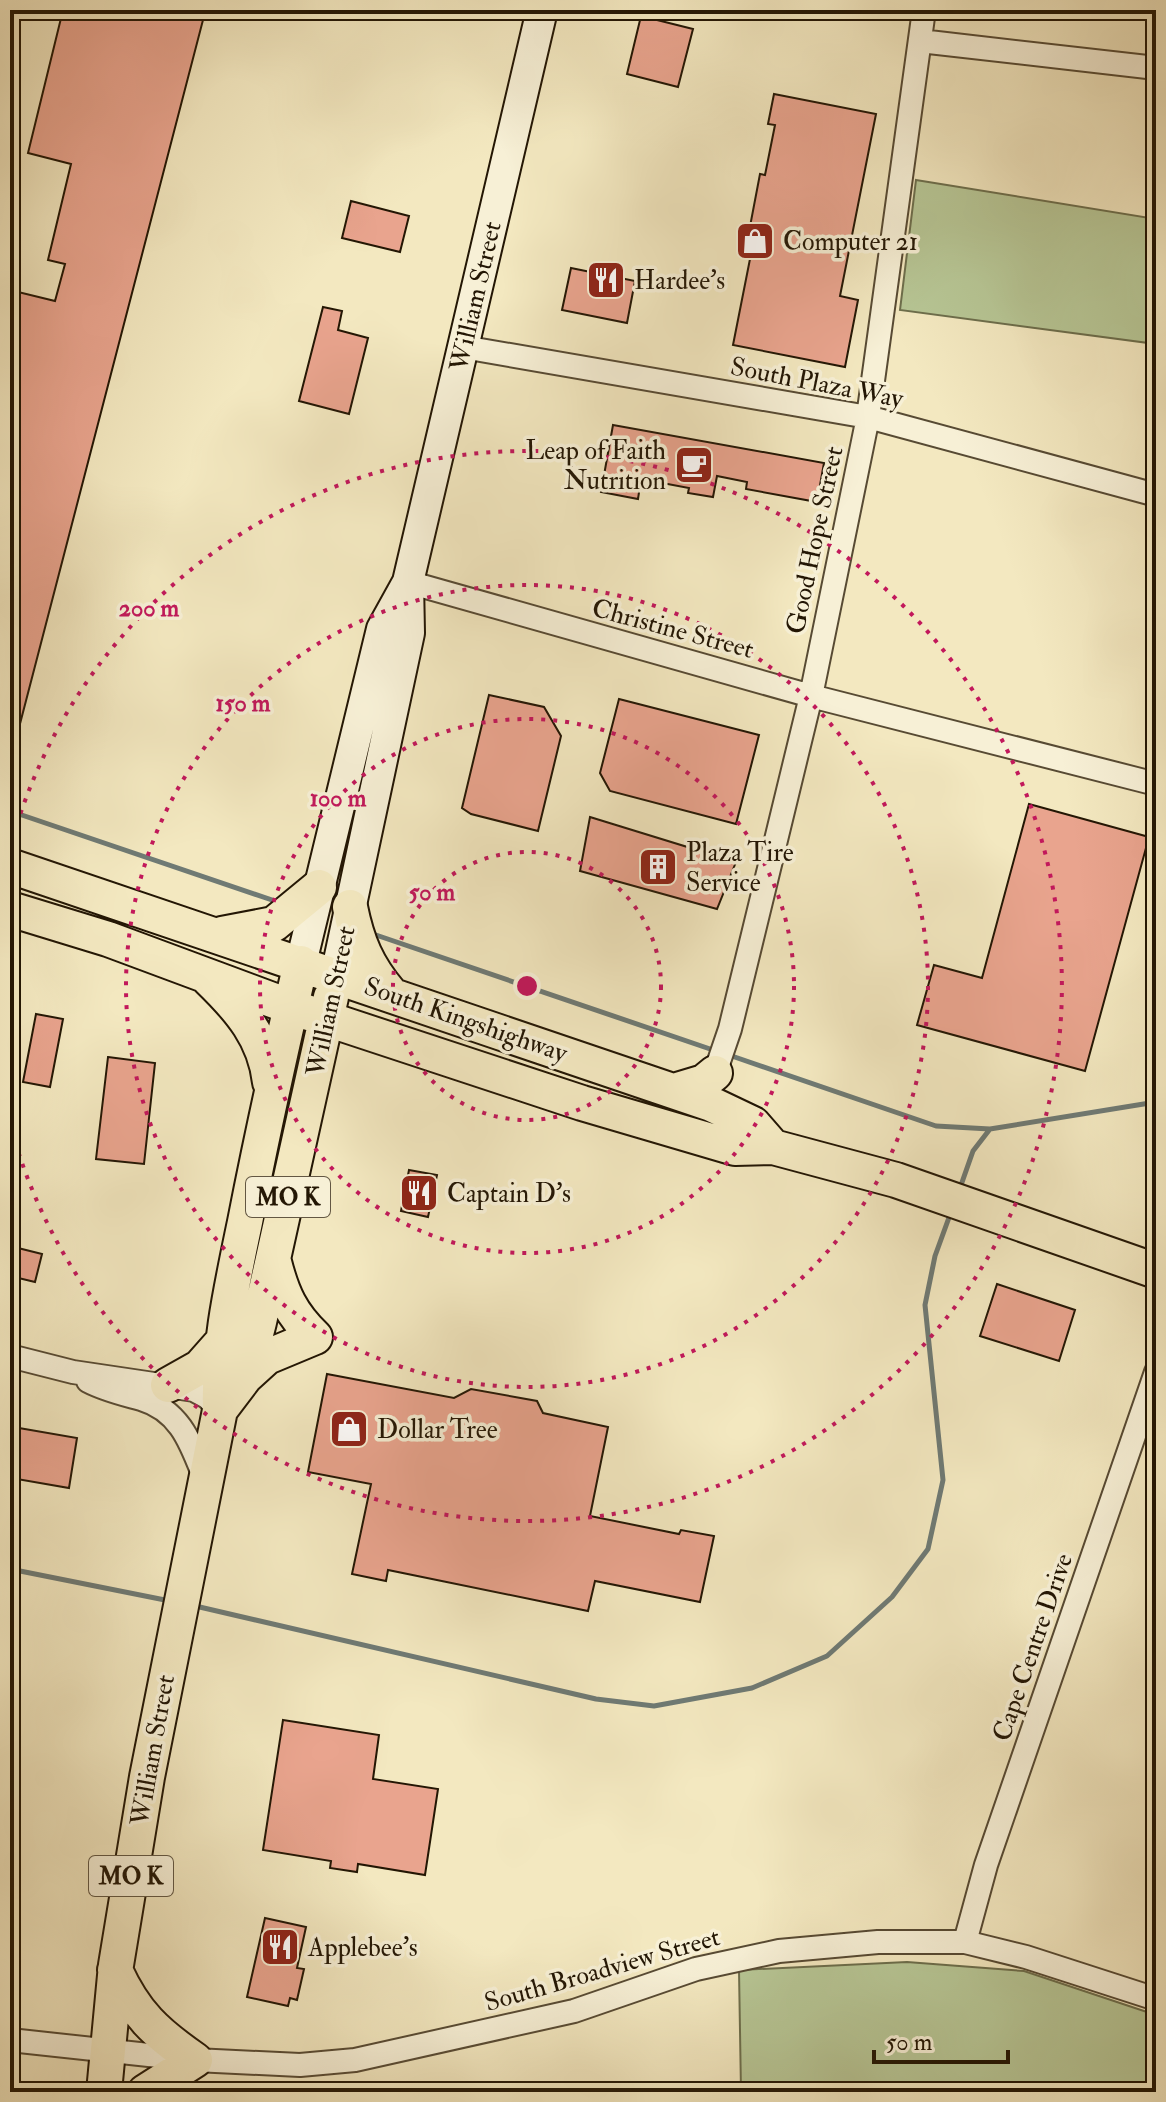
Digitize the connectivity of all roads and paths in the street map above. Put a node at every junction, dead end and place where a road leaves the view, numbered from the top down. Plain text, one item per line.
1 (542, 10) edge
2 (924, 10) edge
3 (920, 41) junction
4 (1156, 68) edge
5 (463, 347) junction
6 (868, 417) junction
7 (1156, 495) edge
8 (408, 582) junction
9 (811, 696) junction
10 (1156, 784) edge
11 (10, 866) edge
12 (319, 887) junction
13 (350, 907) junction
14 (10, 909) edge
15 (216, 935) junction
16 (301, 963) junction
17 (203, 973) junction
18 (336, 975) junction
19 (390, 993) junction
20 (291, 1007) junction
21 (326, 1018) junction
22 (390, 1039) junction
23 (313, 1082) junction
24 (713, 1088) junction
25 (271, 1090) junction
26 (657, 1126) junction
27 (773, 1147) junction
28 (274, 1261) junction
29 (1156, 1271) edge
30 (223, 1341) junction
31 (10, 1356) edge
32 (73, 1372) junction
33 (1156, 1372) edge
34 (245, 1377) junction
35 (168, 1385) junction
36 (220, 1410) junction
37 (205, 1479) junction
38 (965, 1942) junction
39 (115, 1970) junction
40 (1156, 1999) edge
41 (10, 2040) edge
42 (105, 2051) junction
43 (195, 2060) junction
44 (104, 2092) edge
45 (145, 2092) edge

1 - 5 main road, William Street
2 - 3 street, Good Hope Street
3 - 4 street
3 - 6 street, Good Hope Street
5 - 6 street, South Plaza Way
5 - 8 main road, William Street
6 - 7 street, South Plaza Way
6 - 9 street, Good Hope Street
8 - 9 street, Christine Street
8 - 12 main road, William Street
8 - 13 main road, William Street
9 - 10 street, Christine Street
9 - 24 street, Good Hope Street
11 - 15 main road, South Kingshighway
12 - 15 main road
12 - 16 main road, William Street
13 - 18 main road, William Street
13 - 19 main road
14 - 17 main road, South Kingshighway
15 - 16 main road, South Kingshighway
16 - 18 main road, South Kingshighway
16 - 20 main road, William Street / MO K
17 - 20 main road, South Kingshighway
17 - 25 main road
18 - 19 main road, South Kingshighway
18 - 21 main road, William Street / MO K
19 - 24 main road, South Kingshighway
20 - 21 main road, South Kingshighway
20 - 25 main road, William Street / MO K
21 - 22 main road, South Kingshighway
21 - 23 main road, William Street / MO K
22 - 23 main road
22 - 26 main road, South Kingshighway
23 - 28 main road, William Street / MO K
24 - 26 main road
24 - 27 main road, South Kingshighway
25 - 30 main road, William Street / MO K
26 - 27 main road, South Kingshighway
27 - 29 main road, South Kingshighway
28 - 34 main road, William Street / MO K
28 - 34 main road
30 - 35 main road
30 - 36 main road, William Street / MO K
31 - 32 street
32 - 35 street
32 - 37 street
33 - 38 street, Cape Centre Drive
34 - 36 main road, William Street / MO K
35 - 36 street
36 - 37 main road, William Street / MO K
37 - 39 main road, William Street / MO K
38 - 40 street, South Broadview Street
38 - 43 street, South Broadview Street
39 - 42 main road, William Street / MO K
39 - 43 main road
41 - 42 street, South Broadview Street
42 - 43 street, South Broadview Street
42 - 44 main road, William Street / MO K
43 - 45 main road

